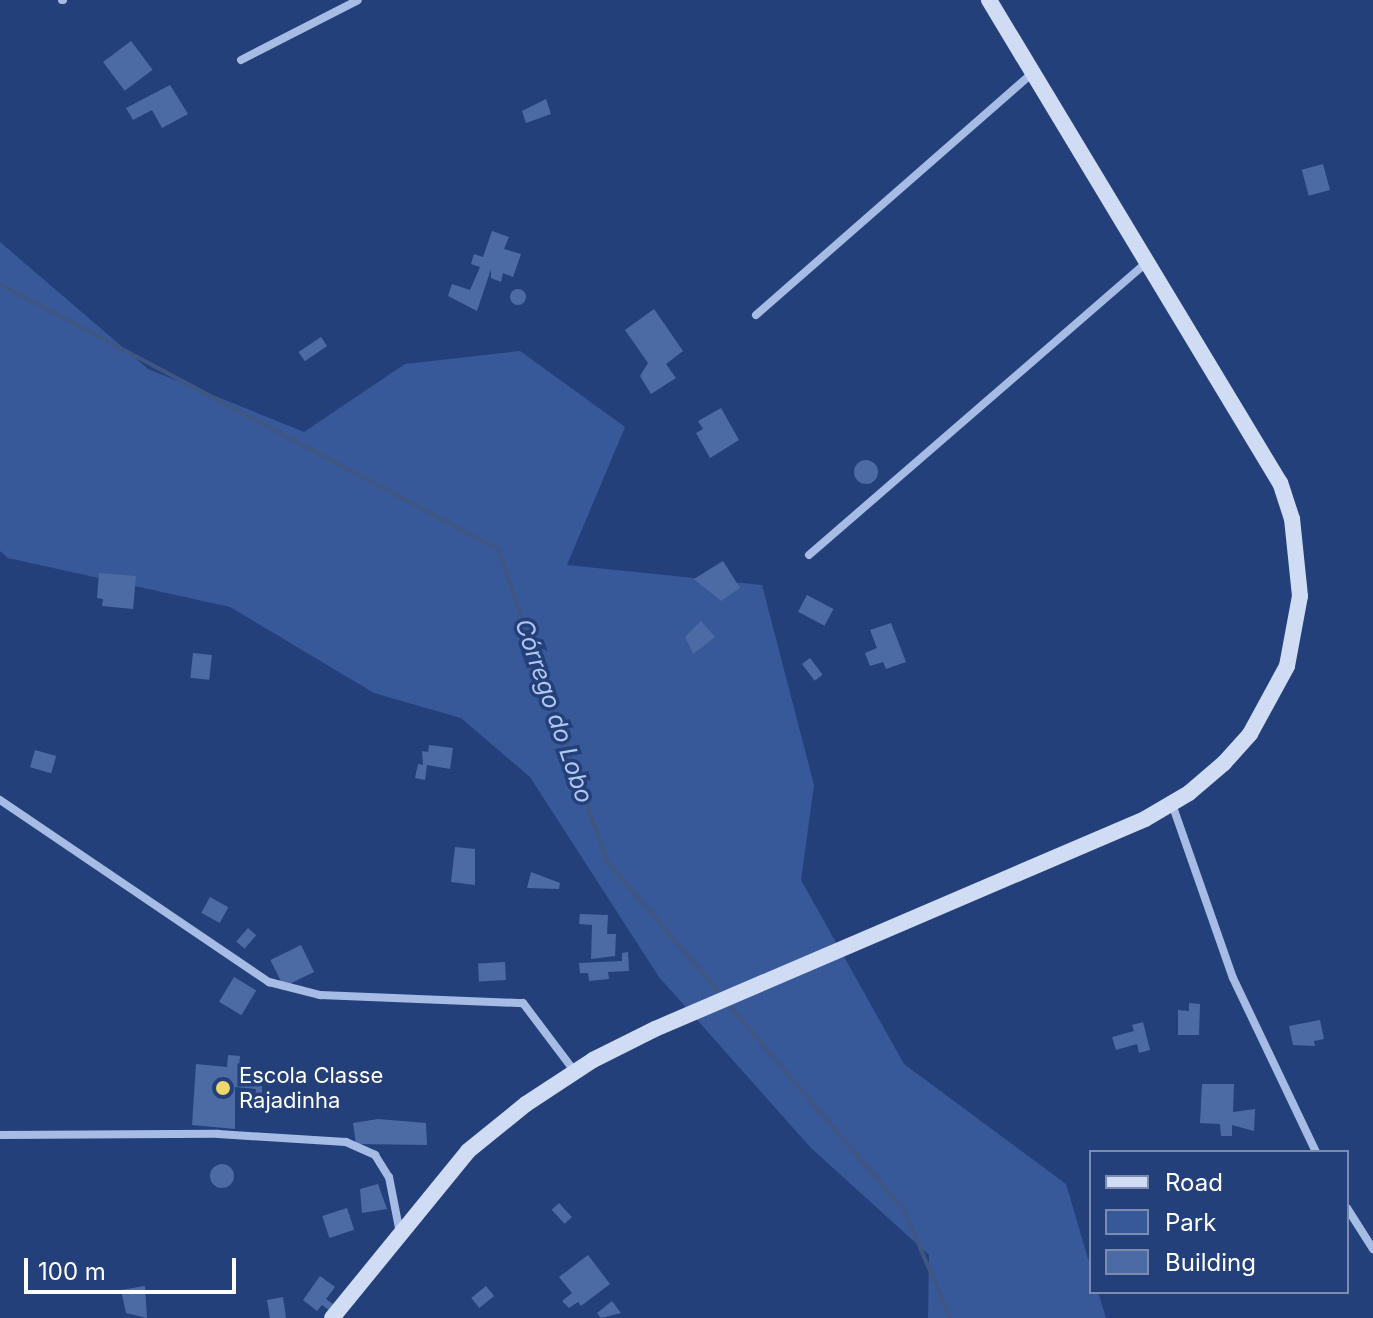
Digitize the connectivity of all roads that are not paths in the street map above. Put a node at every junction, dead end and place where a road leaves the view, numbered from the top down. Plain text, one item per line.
1 (358, 0) edge
2 (989, 0) edge
3 (241, 60) dead end
4 (1033, 73) junction
5 (1147, 262) junction
6 (756, 315) dead end
7 (809, 555) dead end
8 (0, 800) edge
9 (1172, 803) junction
10 (575, 1072) junction
11 (0, 1135) edge
12 (1315, 1150) edge
13 (1349, 1211) edge
14 (400, 1233) junction
15 (1373, 1249) edge
16 (332, 1318) edge

1 - 3 street
2 - 4 street
4 - 5 street
4 - 6 street
5 - 7 street
5 - 9 street
8 - 10 street
9 - 10 street
9 - 12 street
10 - 14 street
11 - 14 street
13 - 15 street
14 - 16 street

